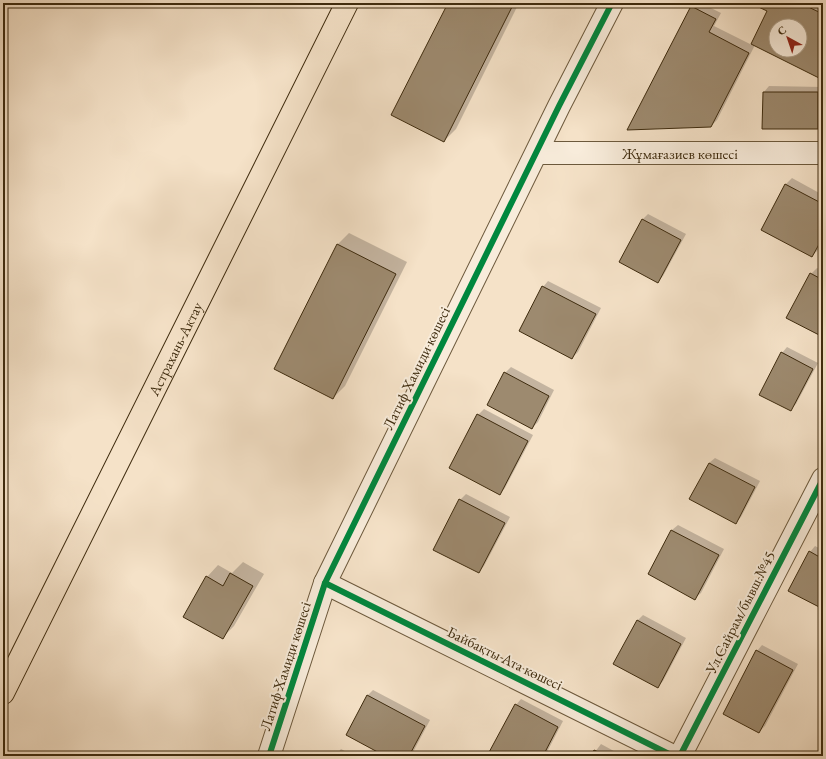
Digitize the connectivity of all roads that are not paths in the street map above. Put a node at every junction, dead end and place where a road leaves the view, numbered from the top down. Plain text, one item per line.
1 (347, 3) edge
2 (612, 3) edge
3 (537, 153) junction
4 (823, 154) edge
5 (823, 479) edge
6 (325, 582) junction
7 (3, 693) edge
8 (269, 756) edge
9 (674, 756) edge
10 (680, 756) edge

1 - 7 highway, Астрахань-Актау
2 - 3 street, Латиф Хамиди көшесі
3 - 4 street, Жұмағазиев көшесі
3 - 6 street, Латиф Хамиди көшесі
5 - 10 street, Ул.Сайрам/бывш.№45
6 - 8 street, Латиф Хамиди көшесі
6 - 9 street, Байбақты Ата көшесі

